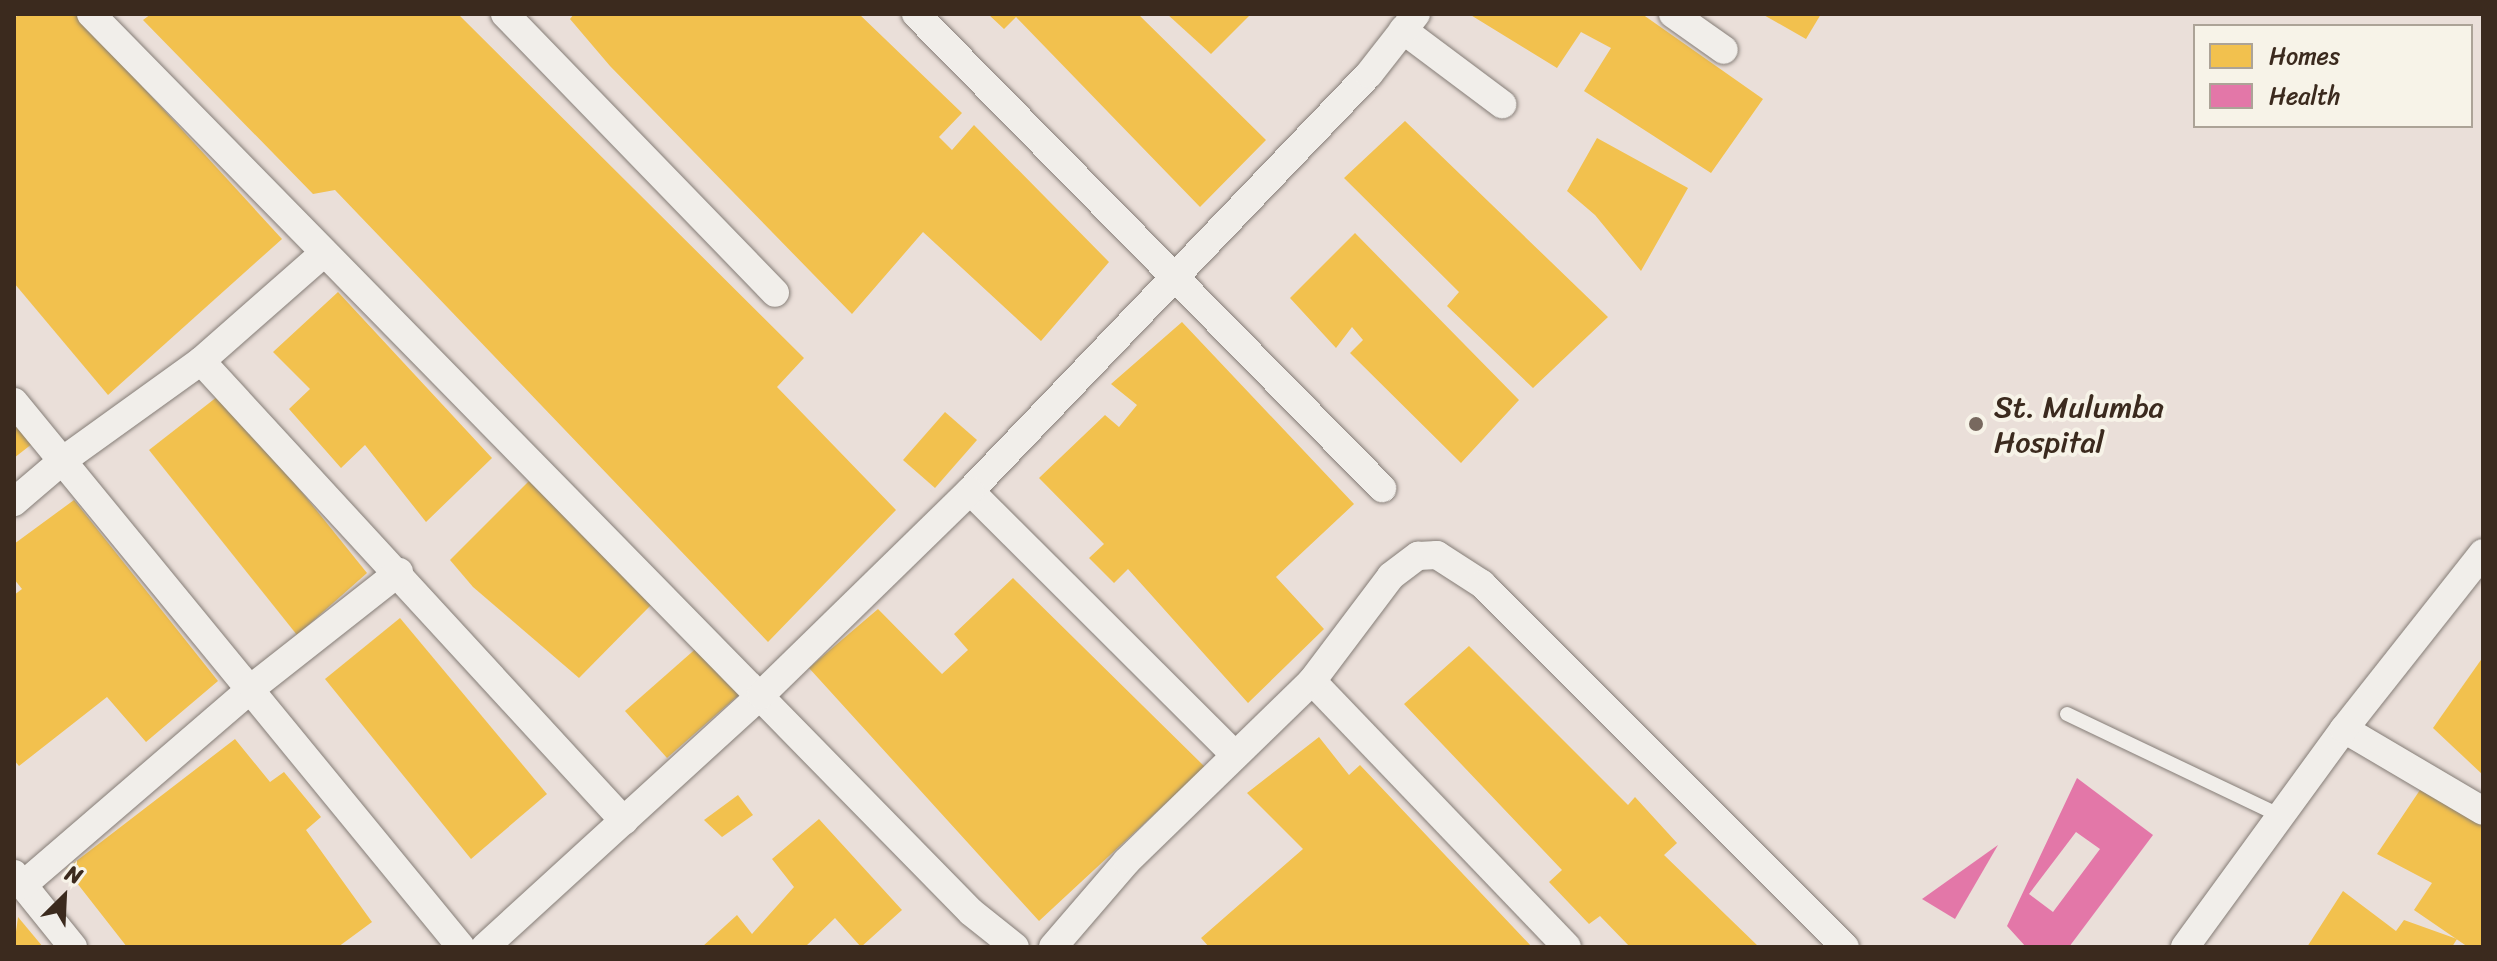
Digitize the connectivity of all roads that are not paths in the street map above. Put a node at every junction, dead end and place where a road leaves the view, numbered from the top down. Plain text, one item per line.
1 (91, 14) edge
2 (916, 14) edge
3 (1673, 14) edge
4 (523, 20) edge
5 (1409, 22) edge
6 (1724, 50) dead end
7 (1502, 104) dead end
8 (324, 253) junction
9 (1172, 277) junction
10 (775, 293) dead end
11 (201, 361) junction
12 (14, 402) edge
13 (62, 461) junction
14 (1382, 488) dead end
15 (970, 491) junction
16 (14, 502) edge
17 (2483, 553) edge
18 (399, 572) junction
19 (1312, 681) junction
20 (253, 687) junction
21 (761, 695) junction
22 (2067, 714) dead end
23 (2344, 729) junction
24 (1235, 755) junction
25 (2483, 811) edge
26 (2283, 817) junction
27 (624, 821) junction
28 (18, 880) edge
29 (2195, 944) edge
30 (73, 947) edge
31 (461, 947) edge
32 (485, 947) edge
33 (1015, 947) edge
34 (1053, 947) edge
35 (1567, 947) edge
36 (1845, 947) edge

1 - 8 street
2 - 9 street
3 - 6 street
4 - 10 street
5 - 7 street
5 - 9 street
8 - 11 street
8 - 21 street
9 - 14 street
9 - 15 street
11 - 13 street
11 - 18 street
12 - 13 street
13 - 16 street
13 - 20 street
15 - 21 street
15 - 24 street
17 - 23 street
18 - 20 street
18 - 27 street
19 - 24 street
19 - 35 street
19 - 36 street
20 - 28 street
20 - 31 street
21 - 27 street
21 - 33 street
22 - 26 lane
23 - 25 street
23 - 26 street
24 - 34 street
26 - 29 street
27 - 32 street
28 - 30 street

